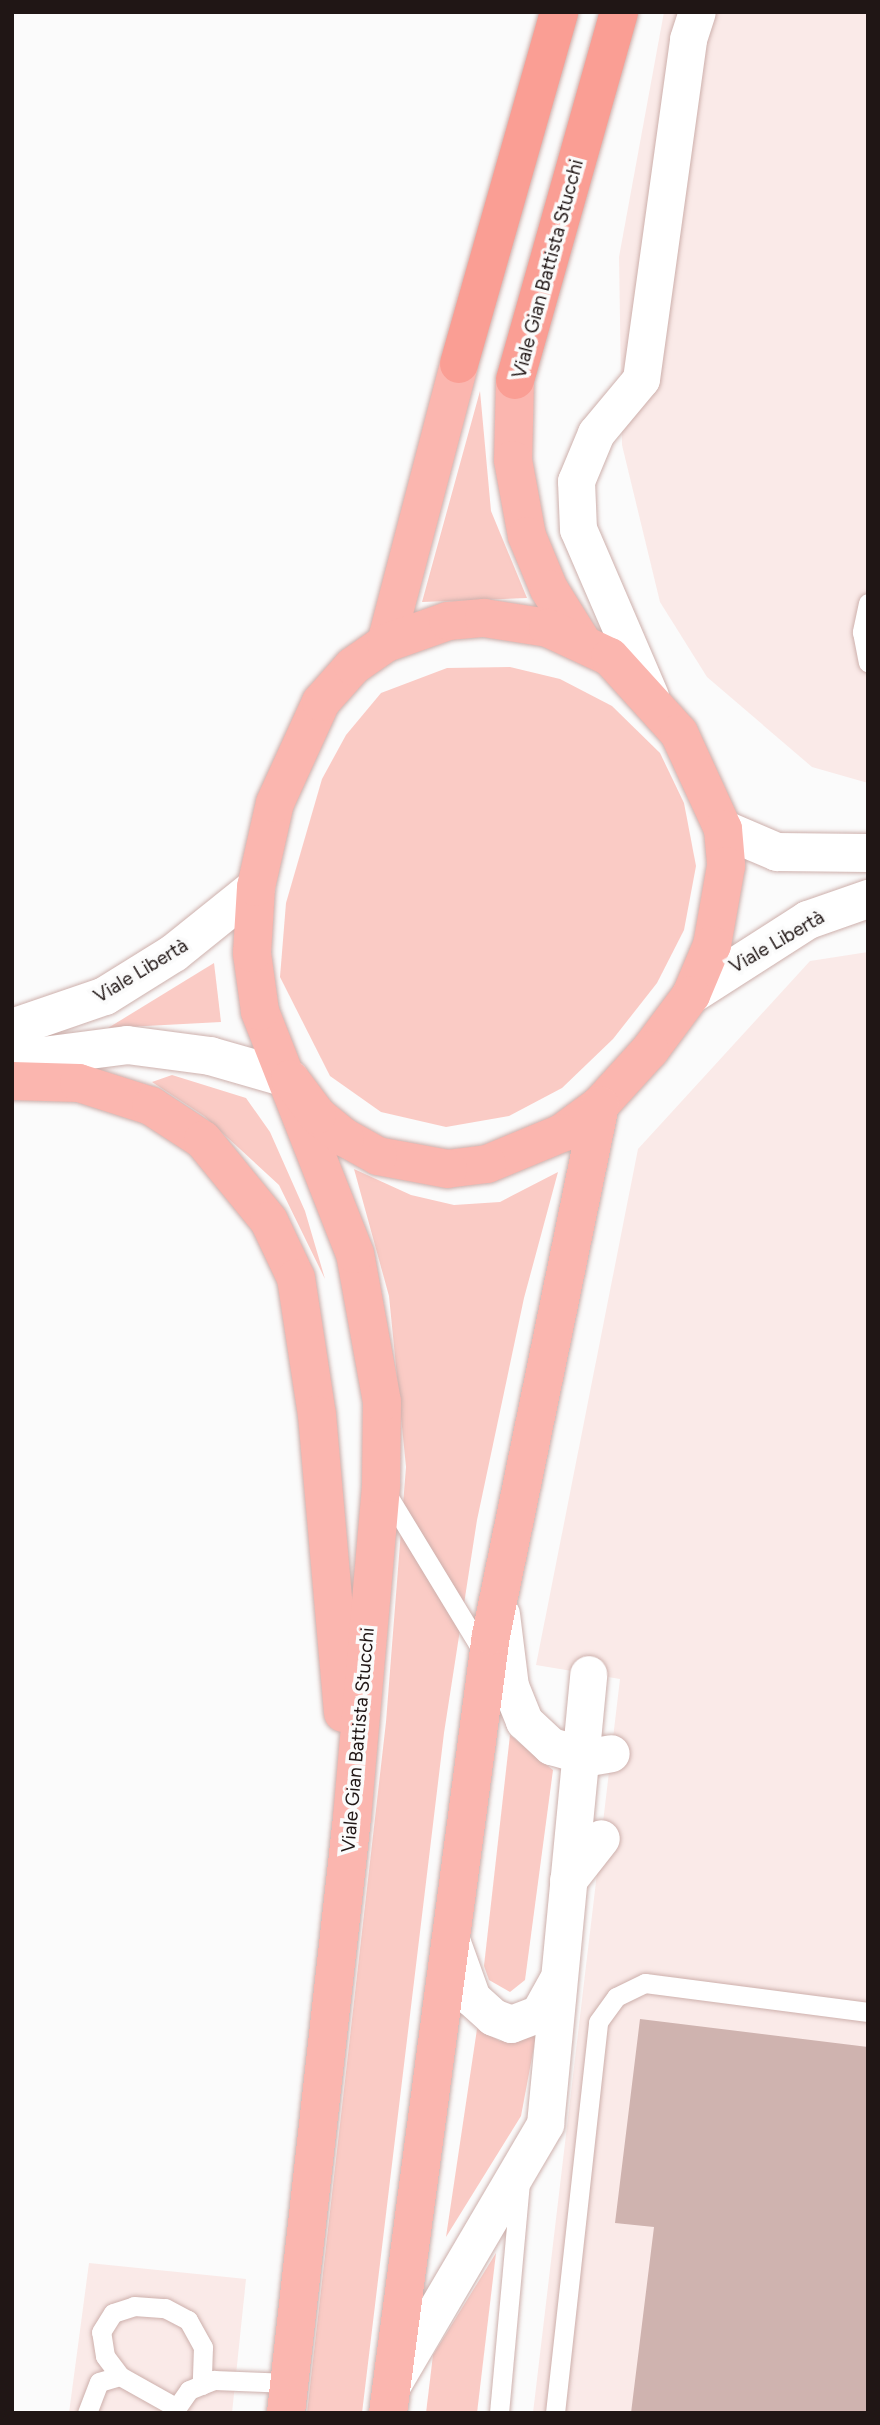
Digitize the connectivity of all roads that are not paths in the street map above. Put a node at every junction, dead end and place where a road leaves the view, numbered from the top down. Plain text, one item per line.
1 (559, 12) edge
2 (619, 12) edge
3 (697, 12) edge
4 (459, 364) joint
5 (515, 380) joint
6 (868, 603) edge
7 (582, 642) junction
8 (386, 643) junction
9 (868, 662) edge
10 (650, 697) junction
11 (723, 829) junction
12 (868, 853) edge
13 (256, 887) junction
14 (868, 899) edge
15 (691, 995) junction
16 (12, 1028) edge
17 (12, 1060) edge
18 (290, 1079) junction
19 (12, 1081) edge
20 (600, 1105) junction
21 (381, 1484) junction
22 (500, 1597) junction
23 (488, 1660) junction
24 (588, 1674) dead end
25 (596, 1754) junction
26 (352, 1818) junction
27 (601, 1839) dead end
28 (568, 1880) junction
29 (449, 1933) junction
30 (558, 1980) junction
31 (868, 2012) edge
32 (522, 2163) junction
33 (120, 2376) junction
34 (202, 2385) junction
35 (287, 2398) edge
36 (390, 2399) edge
37 (175, 2410) edge
38 (87, 2413) edge
39 (499, 2413) edge
40 (555, 2413) edge

1 - 4 highway
2 - 5 highway, Viale Gian Battista Stucchi
3 - 10 street
4 - 8 main road
5 - 7 main road, Viale Gian Battista Stucchi
6 - 9 lane
7 - 8 main road, Viale Gian Battista Stucchi
7 - 10 main road, Viale Gian Battista Stucchi
8 - 13 main road, Viale Gian Battista Stucchi
10 - 11 main road, Viale Gian Battista Stucchi
11 - 12 main road
11 - 15 main road, Viale Gian Battista Stucchi
13 - 16 main road, Viale Libertà
13 - 18 main road, Viale Gian Battista Stucchi
14 - 15 main road, Viale Libertà
15 - 20 main road, Viale Gian Battista Stucchi
17 - 18 main road
18 - 20 main road, Viale Gian Battista Stucchi
18 - 21 main road, Viale Gian Battista Stucchi
19 - 26 main road
20 - 22 main road, Viale Gian Battista Stucchi
21 - 23 lane
21 - 26 main road, Viale Gian Battista Stucchi
22 - 23 main road, Viale Gian Battista Stucchi
22 - 25 street
23 - 29 main road, Viale Gian Battista Stucchi
24 - 25 street
25 - 28 street
26 - 35 main road, Viale Gian Battista Stucchi
27 - 28 street
28 - 30 street
29 - 30 street
29 - 36 main road, Viale Gian Battista Stucchi
30 - 32 street
31 - 40 lane
32 - 36 street
32 - 39 lane
33 - 34 lane
33 - 37 lane
33 - 38 lane
34 - 35 lane
34 - 37 lane

